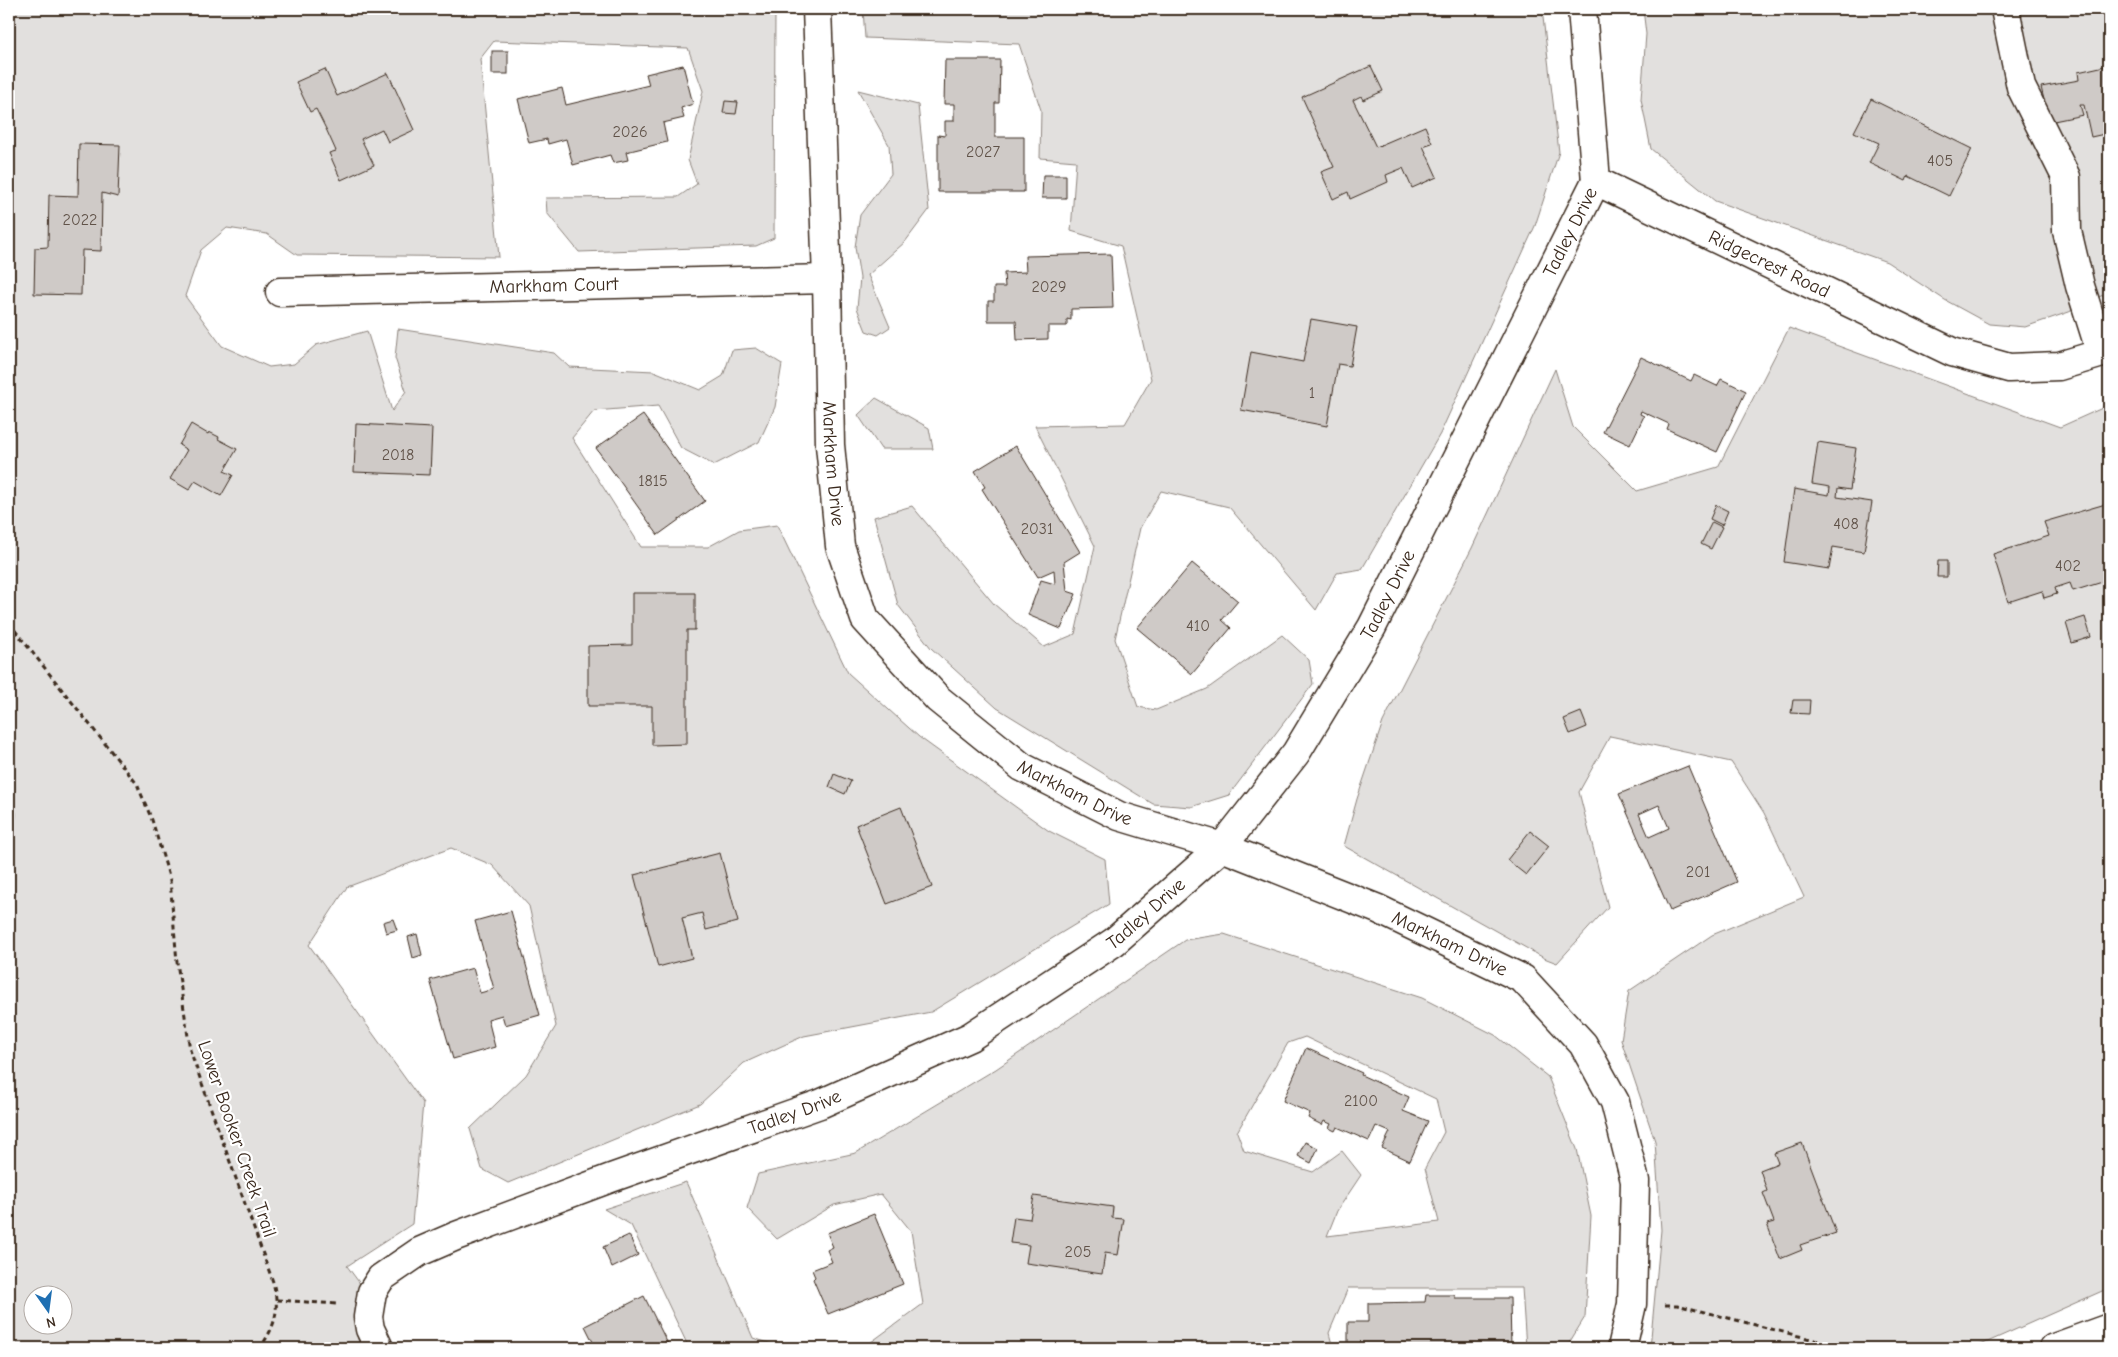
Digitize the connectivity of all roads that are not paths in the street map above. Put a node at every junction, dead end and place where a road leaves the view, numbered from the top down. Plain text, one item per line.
1 (817, 9) edge
2 (1582, 9) edge
3 (2005, 9) edge
4 (1596, 181) junction
5 (827, 280) junction
6 (280, 292) dead end
7 (2105, 352) edge
8 (1222, 847) junction
9 (2109, 1328) edge
10 (379, 1348) edge
11 (1622, 1348) edge
12 (2054, 1348) edge

1 - 5 street, Markham Drive
2 - 4 street
3 - 7 street
4 - 7 street, Ridgecrest Road
4 - 8 street, Tadley Drive
5 - 6 street, Markham Court
5 - 8 street, Markham Drive
8 - 10 street, Tadley Drive
8 - 11 street, Markham Drive
9 - 12 street

